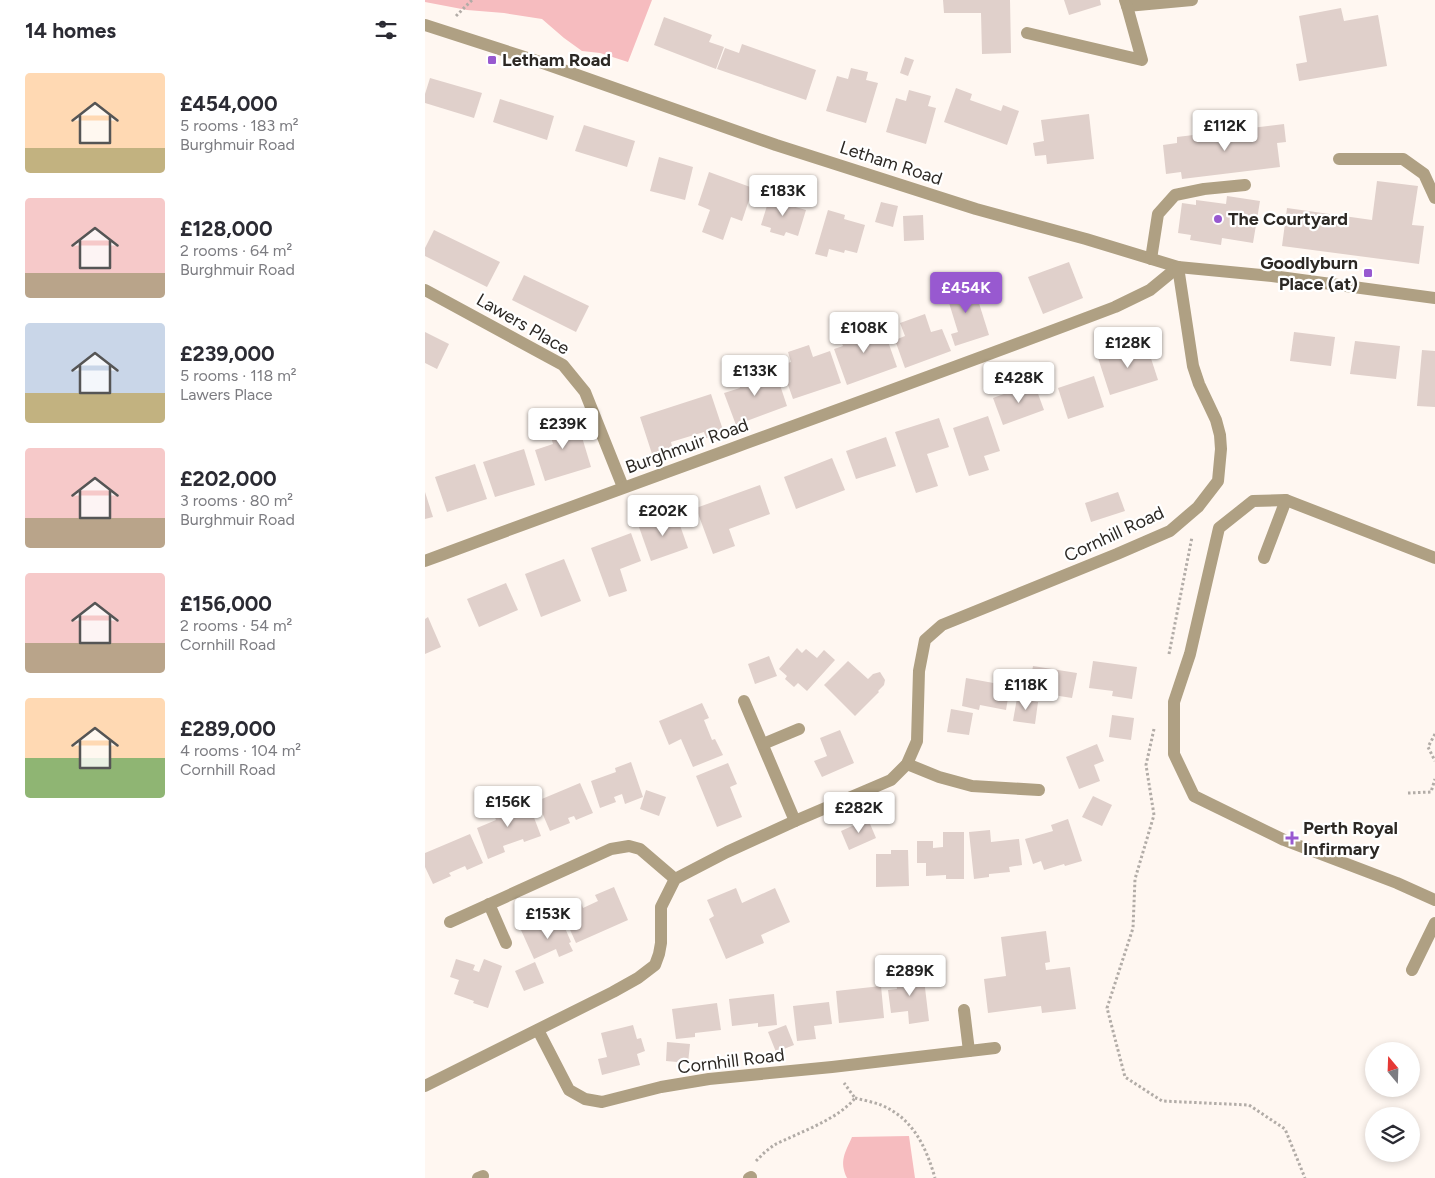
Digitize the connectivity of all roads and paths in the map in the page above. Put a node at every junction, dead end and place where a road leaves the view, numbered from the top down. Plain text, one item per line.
1 (1192, 0) edge
2 (1126, 3) edge
3 (425, 25) edge
4 (1027, 33) dead end
5 (1339, 159) dead end
6 (1245, 185) dead end
7 (1435, 198) edge
8 (1151, 259) junction
9 (1178, 267) junction
10 (425, 290) edge
11 (1434, 296) edge
12 (623, 487) junction
13 (1286, 500) junction
14 (1198, 507) junction
15 (1263, 558) dead end
16 (1435, 558) edge
17 (425, 561) edge
18 (1167, 660) dead end
19 (744, 701) dead end
20 (1154, 727) dead end
21 (799, 729) dead end
22 (1435, 734) edge
23 (763, 744) junction
24 (1435, 761) edge
25 (907, 764) junction
26 (1435, 779) edge
27 (1039, 790) dead end
28 (1407, 793) dead end
29 (795, 821) junction
30 (675, 879) junction
31 (1435, 900) edge
32 (489, 904) junction
33 (450, 922) dead end
34 (1435, 924) edge
35 (506, 944) dead end
36 (1412, 970) dead end
37 (964, 1010) dead end
38 (538, 1030) junction
39 (995, 1048) dead end
40 (969, 1051) junction
41 (832, 1067) junction
42 (425, 1086) edge
43 (855, 1098) junction
44 (750, 1177) edge
45 (935, 1178) edge
46 (1305, 1178) edge

1 - 2 street
2 - 4 street
3 - 8 street, Letham Road
5 - 7 street
6 - 8 street
8 - 9 street, Letham Road
9 - 11 street, Letham Road
9 - 12 street, Burghmuir Road
9 - 14 street, Cornhill Road
10 - 12 street, Lawers Place
12 - 17 street, Burghmuir Road
13 - 15 street
13 - 16 street
13 - 31 street
14 - 18 path
14 - 25 street, Cornhill Road
19 - 23 street
20 - 46 path
21 - 23 street
22 - 24 path
23 - 29 street
25 - 27 street
25 - 29 street, Cornhill Road
26 - 28 path
29 - 30 street, Cornhill Road
30 - 32 street
30 - 38 street
32 - 33 street
32 - 35 street
34 - 36 street
37 - 40 street
38 - 41 street, Cornhill Road
38 - 42 street
39 - 40 street, Cornhill Road
40 - 41 street, Cornhill Road
41 - 43 path
43 - 44 path
43 - 45 path

